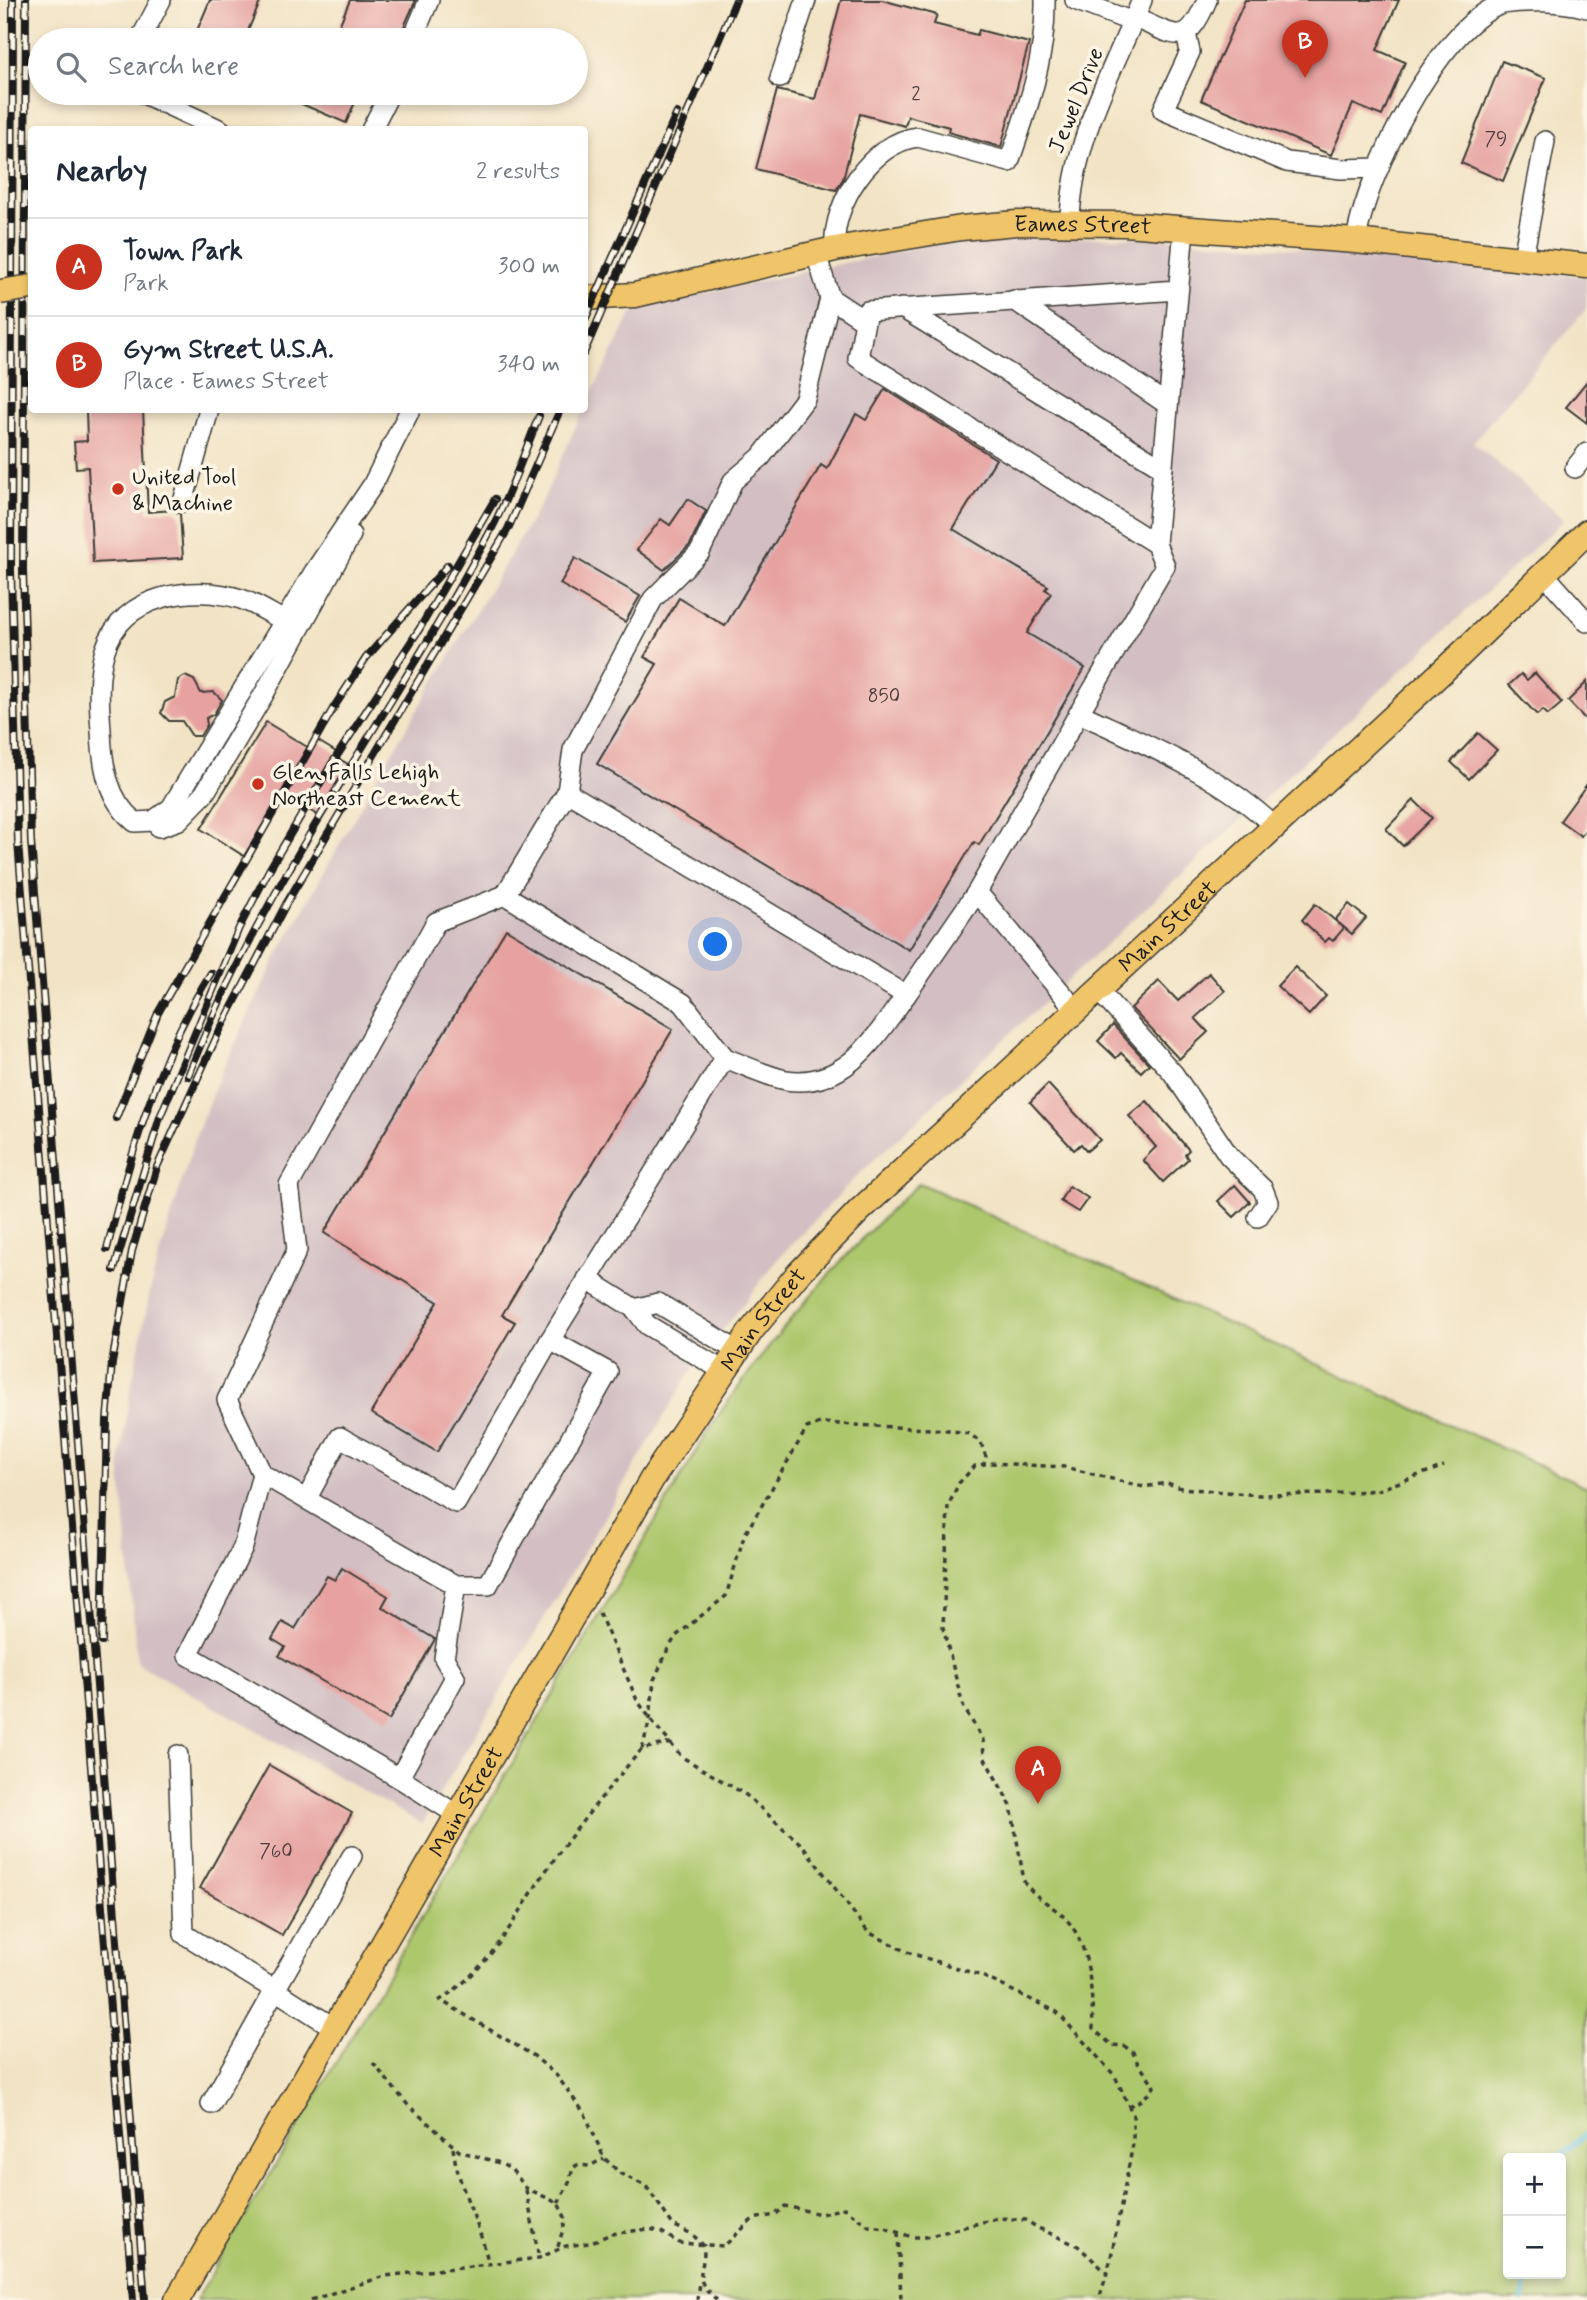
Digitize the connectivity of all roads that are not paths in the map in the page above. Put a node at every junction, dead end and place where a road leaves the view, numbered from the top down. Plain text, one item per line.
1 (161, 0) edge
2 (429, 0) edge
3 (806, 0) edge
4 (1045, 0) edge
5 (1075, 0) edge
6 (1208, 0) edge
7 (1587, 8) edge
8 (1137, 13) edge
9 (146, 28) edge
10 (417, 28) edge
11 (1186, 33) junction
12 (780, 78) dead end
13 (168, 105) edge
14 (384, 105) edge
15 (212, 126) edge
16 (373, 126) edge
17 (1545, 141) dead end
18 (1379, 168) junction
19 (1070, 221) junction
20 (1184, 228) junction
21 (1356, 241) junction
22 (825, 251) junction
23 (1523, 258) junction
24 (1587, 266) edge
25 (28, 288) edge
26 (1178, 290) junction
27 (0, 292) edge
28 (588, 298) edge
29 (830, 298) junction
30 (1014, 300) junction
31 (902, 308) junction
32 (865, 321) junction
33 (1168, 405) junction
34 (208, 413) edge
35 (408, 413) edge
36 (1163, 468) junction
37 (372, 486) junction
38 (183, 502) dead end
39 (1587, 532) edge
40 (1156, 544) junction
41 (1545, 575) junction
42 (284, 621) junction
43 (1587, 622) edge
44 (1079, 713) junction
45 (567, 792) junction
46 (135, 822) junction
47 (1275, 827) junction
48 (977, 892) junction
49 (505, 895) junction
50 (1098, 990) junction
51 (906, 995) junction
52 (1076, 1010) junction
53 (725, 1058) junction
54 (1258, 1217) dead end
55 (587, 1279) junction
56 (550, 1340) junction
57 (729, 1360) junction
58 (262, 1474) junction
59 (307, 1498) junction
60 (456, 1585) junction
61 (178, 1755) dead end
62 (399, 1778) junction
63 (456, 1814) junction
64 (352, 1856) dead end
65 (275, 1990) junction
66 (334, 2026) junction
67 (211, 2104) dead end
68 (177, 2300) edge

1 - 9 street
2 - 10 street
3 - 12 street
4 - 22 street
5 - 8 street
6 - 11 street
7 - 18 street
8 - 11 street
8 - 19 street, Jewel Drive
11 - 18 street
13 - 15 street
14 - 16 street
17 - 23 street
18 - 21 street
19 - 20 main road, Eames Street
19 - 22 main road, Eames Street
20 - 21 main road, Eames Street
20 - 26 street
21 - 23 main road, Eames Street
22 - 28 main road, Eames Street
22 - 29 street
23 - 24 main road, Eames Street
25 - 27 main road, bridge
26 - 30 street
26 - 33 street
29 - 32 street
29 - 45 street
30 - 31 street
30 - 33 street
31 - 32 street
31 - 36 street
32 - 40 street
33 - 36 street
34 - 38 street
35 - 37 street
36 - 40 street
37 - 42 street
37 - 46 street
39 - 41 main road, Main Street
40 - 44 street
41 - 43 street
41 - 47 main road, Main Street
42 - 46 street
42 - 46 street
44 - 47 street
44 - 48 street
45 - 49 street
45 - 51 street
47 - 50 main road, Main Street
48 - 51 street
48 - 52 street
49 - 53 street
49 - 58 street
50 - 52 main road, Main Street
50 - 54 street
51 - 53 street
52 - 57 main road, Main Street
53 - 55 street
55 - 56 street
55 - 57 street
56 - 59 street
56 - 60 street
57 - 63 main road, Main Street
58 - 59 street
58 - 62 street
59 - 60 street
60 - 62 street
61 - 65 street
62 - 63 street
63 - 66 main road, Main Street
64 - 65 street
65 - 66 street
65 - 67 street
66 - 68 main road, Main Street

